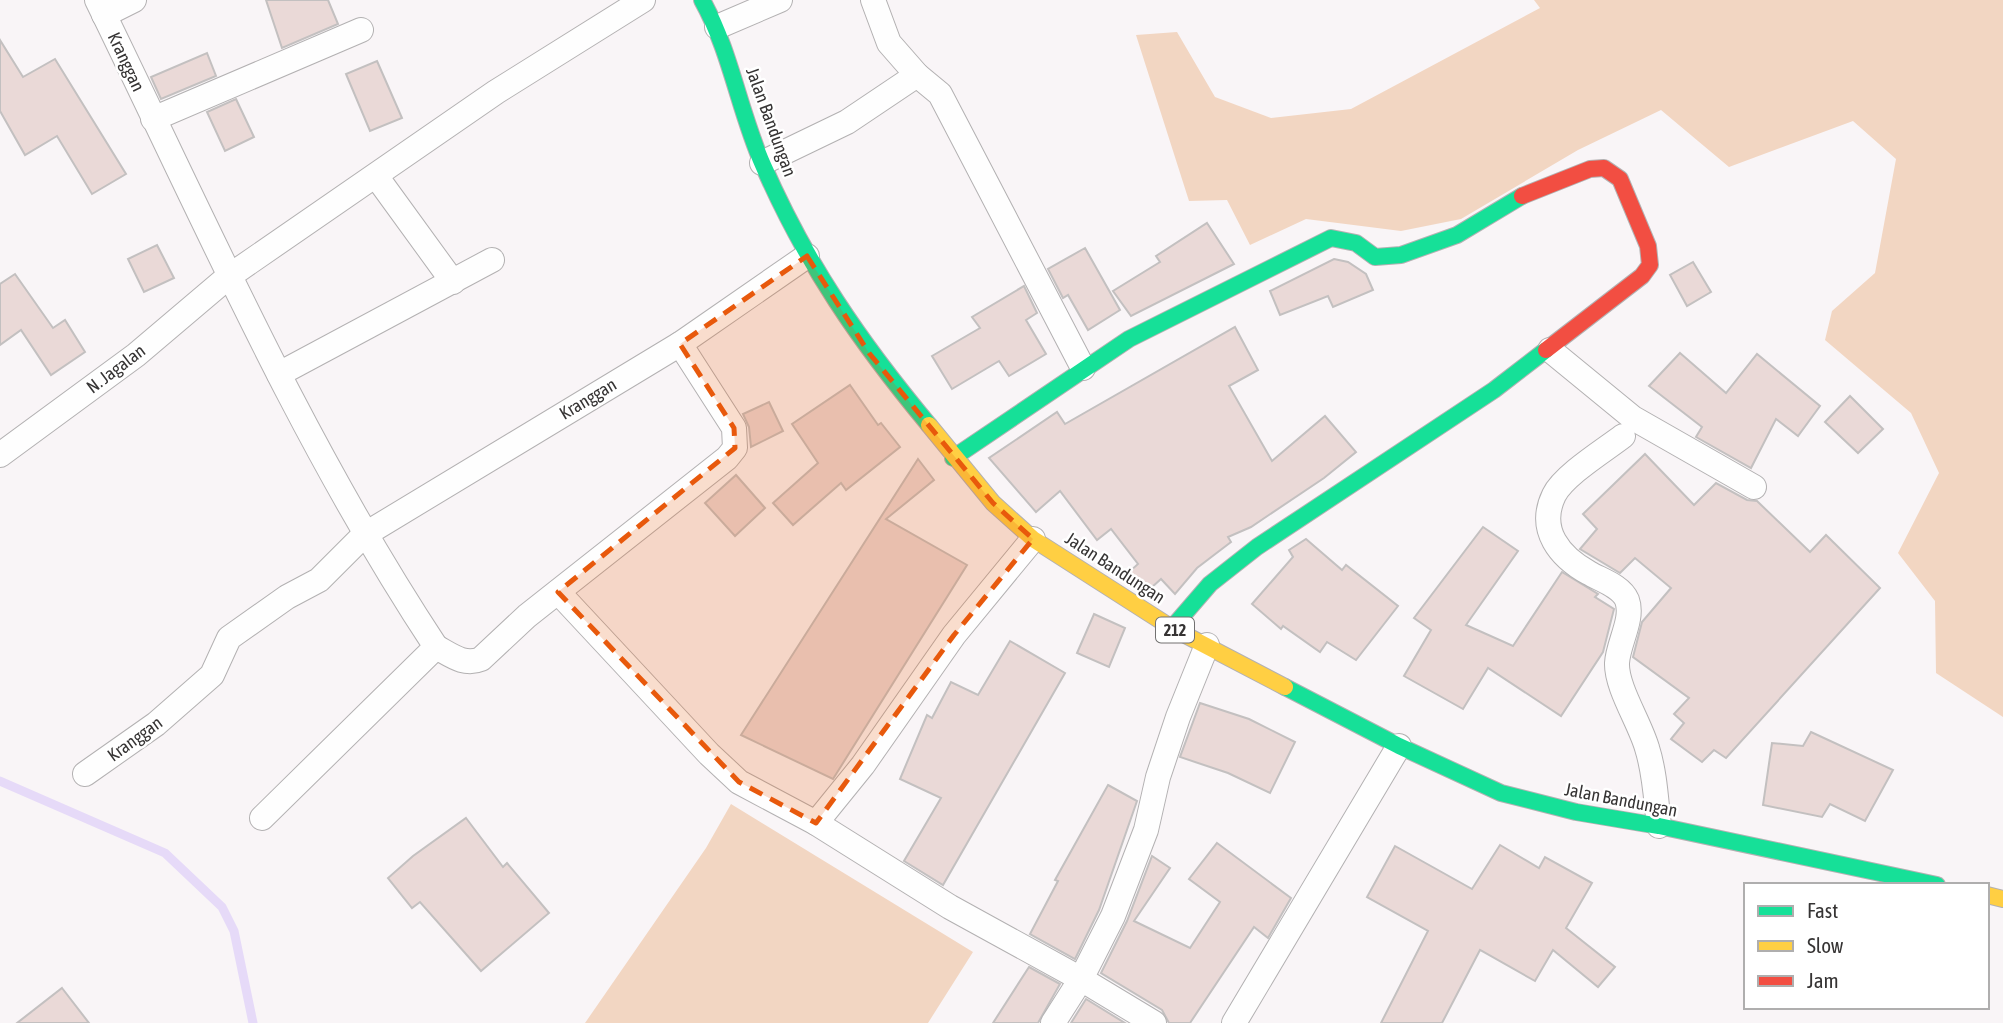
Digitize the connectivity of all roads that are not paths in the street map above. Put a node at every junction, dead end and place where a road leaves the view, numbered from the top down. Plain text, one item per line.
1 (134, 0) edge
2 (643, 0) edge
3 (702, 0) edge
4 (780, 0) edge
5 (873, 0) edge
6 (100, 7) edge
7 (718, 27) junction
8 (361, 30) dead end
9 (917, 75) junction
10 (153, 119) junction
11 (762, 163) junction
12 (376, 176) junction
13 (807, 256) junction
14 (492, 260) dead end
15 (228, 277) junction
16 (453, 282) junction
17 (680, 344) junction
18 (1550, 349) junction
19 (1083, 368) junction
20 (279, 374) junction
21 (1623, 436) dead end
22 (0, 455) edge
23 (953, 458) junction
24 (1754, 487) dead end
25 (364, 534) junction
26 (1034, 539) junction
27 (558, 592) junction
28 (1172, 628) junction
29 (1207, 645) junction
30 (436, 647) junction
31 (1399, 746) junction
32 (85, 774) dead end
33 (262, 818) dead end
34 (816, 824) junction
35 (1659, 826) junction
36 (1928, 883) edge
37 (1082, 979) junction
38 (1053, 1023) edge
39 (1154, 1023) edge
40 (1234, 1023) edge

1 - 6 street
2 - 12 street
3 - 7 main road, Jalan Bandungan / 212
4 - 7 street
5 - 9 street
6 - 10 street, Kranggan
7 - 11 main road, Jalan Bandungan / 212
8 - 10 street
9 - 11 street
9 - 19 street
10 - 15 street, Kranggan
11 - 13 main road, Jalan Bandungan / 212
12 - 15 street
12 - 16 street
13 - 17 street, Kranggan
13 - 23 main road, Jalan Bandungan / 212
14 - 16 street
15 - 20 street, Kranggan
15 - 22 street, N. Jagalan
16 - 20 street
17 - 25 street, Kranggan
17 - 27 street
18 - 19 main road
18 - 24 street
18 - 28 main road
19 - 23 main road
20 - 25 street, Kranggan
21 - 35 street
23 - 26 main road, Jalan Bandungan / 212
25 - 30 street, Kranggan
25 - 32 street, Kranggan
26 - 28 main road, Jalan Bandungan / 212
26 - 34 street
27 - 30 street
27 - 34 street
28 - 29 main road, Jalan Bandungan / 212
29 - 31 main road, Jalan Bandungan / 212
29 - 37 street
30 - 33 street
31 - 35 main road, Jalan Bandungan / 212
31 - 40 street
34 - 37 street
35 - 36 main road, Jalan Bandungan / 212
37 - 38 street
37 - 39 street

